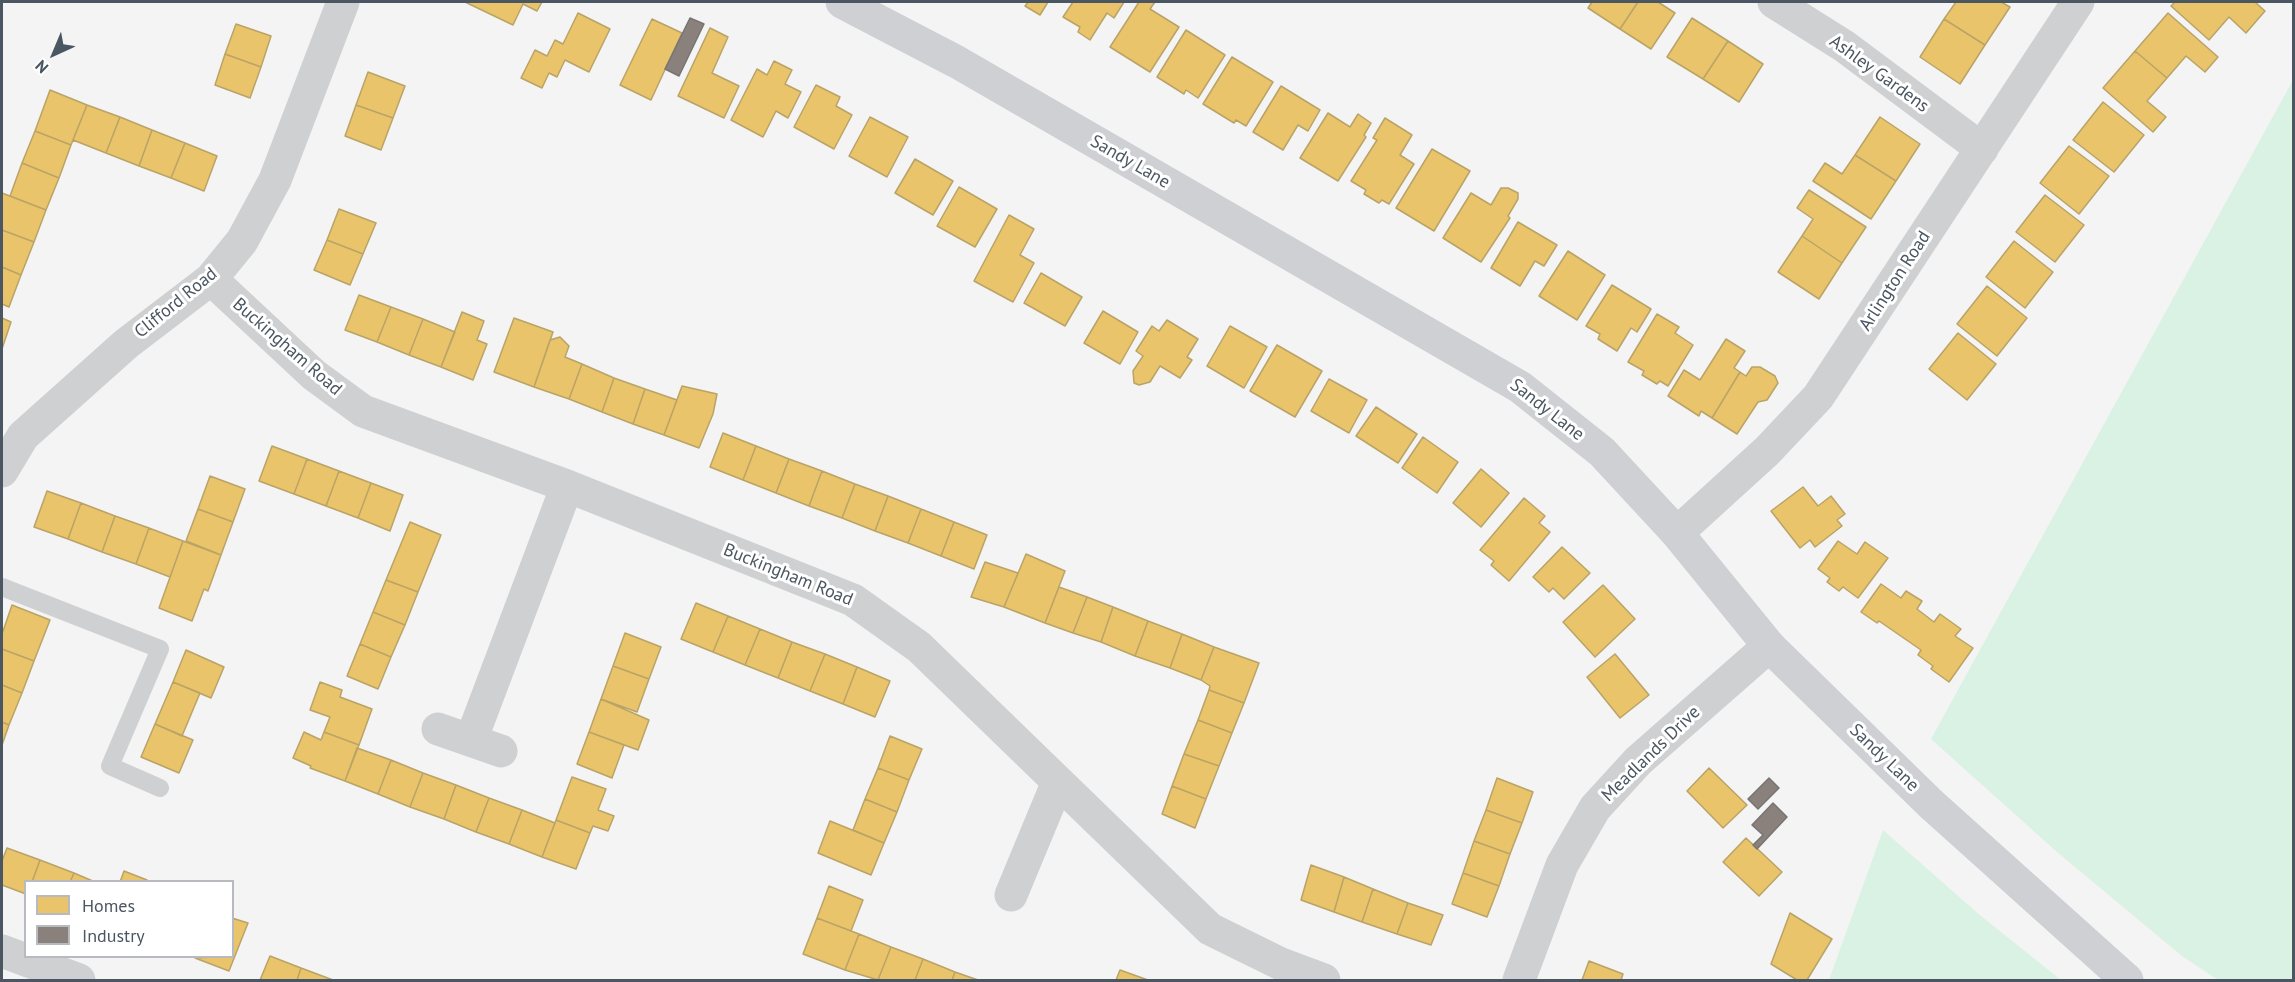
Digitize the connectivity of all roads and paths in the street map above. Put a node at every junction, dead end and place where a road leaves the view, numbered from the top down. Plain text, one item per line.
1 (344, 2) edge
2 (842, 2) edge
3 (1774, 2) edge
4 (2078, 2) edge
5 (1982, 149) junction
6 (211, 279) junction
7 (2, 471) edge
8 (567, 486) junction
9 (1677, 533) junction
10 (2, 587) edge
11 (1769, 646) junction
12 (438, 729) dead end
13 (471, 740) junction
14 (501, 751) dead end
15 (1057, 784) junction
16 (160, 788) dead end
17 (1011, 895) dead end
18 (2, 951) edge
19 (79, 981) edge
20 (1324, 981) edge
21 (1519, 981) edge
22 (2127, 981) edge

1 - 6 street, Clifford Road
2 - 9 street, Sandy Lane
3 - 5 street, Ashley Gardens
4 - 5 street, Arlington Road
5 - 9 street, Arlington Road
6 - 7 street, Clifford Road
6 - 8 street, Buckingham Road
8 - 13 street
8 - 15 street, Buckingham Road
9 - 11 street, Sandy Lane
10 - 16 lane
11 - 21 street, Meadlands Drive
11 - 22 street, Sandy Lane
12 - 13 street
13 - 14 street
15 - 17 street
15 - 20 street, Buckingham Road
18 - 19 street

